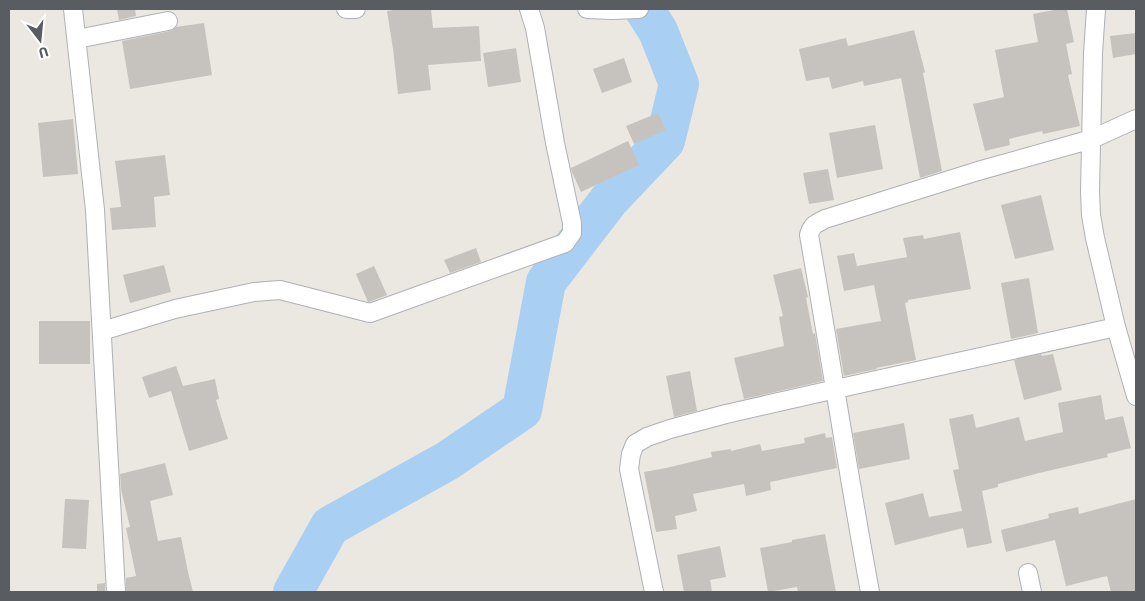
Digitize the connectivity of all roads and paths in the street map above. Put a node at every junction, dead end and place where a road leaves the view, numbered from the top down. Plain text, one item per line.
1 (74, 9) edge
2 (346, 9) edge
3 (356, 9) edge
4 (529, 9) edge
5 (587, 9) edge
6 (638, 9) edge
7 (1096, 9) edge
8 (168, 21) dead end
9 (77, 38) junction
10 (1136, 119) edge
11 (1092, 138) junction
12 (1116, 328) junction
13 (102, 331) junction
14 (836, 389) junction
15 (1136, 389) edge
16 (1028, 573) dead end
17 (116, 592) edge
18 (654, 592) edge
19 (870, 592) edge
20 (1032, 592) edge

1 - 9 street
2 - 3 street
4 - 13 street
5 - 6 street
7 - 11 street
8 - 9 street
9 - 13 street
10 - 11 street
11 - 12 street
11 - 14 street
12 - 14 street
12 - 15 street
13 - 17 street
14 - 18 street
14 - 19 street
16 - 20 street

